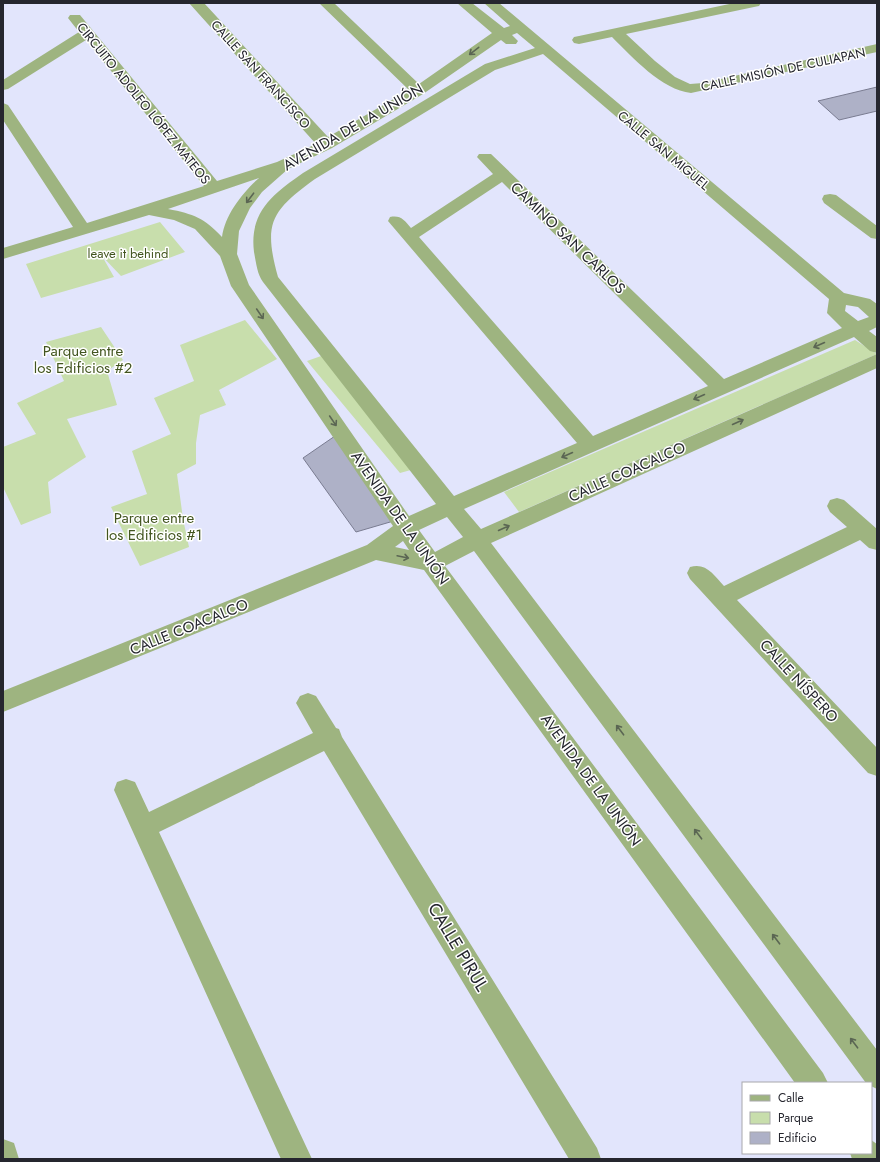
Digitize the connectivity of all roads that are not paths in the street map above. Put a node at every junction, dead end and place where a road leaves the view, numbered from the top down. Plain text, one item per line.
1 (196, 3) edge
2 (326, 3) edge
3 (464, 3) edge
4 (491, 3) edge
5 (754, 3) edge
6 (75, 18) dead end
7 (511, 30) junction
8 (88, 32) junction
9 (615, 32) junction
10 (579, 40) dead end
11 (877, 48) edge
12 (536, 52) junction
13 (3, 86) edge
14 (418, 91) junction
15 (3, 108) edge
16 (326, 145) junction
17 (485, 157) dead end
18 (282, 166) junction
19 (503, 174) junction
20 (213, 187) junction
21 (830, 199) dead end
22 (148, 210) junction
23 (396, 221) dead end
24 (869, 221) edge
25 (83, 229) junction
26 (877, 234) edge
27 (410, 236) junction
28 (3, 254) edge
29 (228, 254) junction
30 (838, 297) junction
31 (877, 314) edge
32 (877, 320) edge
33 (854, 330) junction
34 (877, 347) edge
35 (877, 360) edge
36 (721, 388) junction
37 (590, 445) junction
38 (837, 506) dead end
39 (450, 507) junction
40 (406, 527) junction
41 (870, 535) edge
42 (477, 540) junction
43 (375, 551) junction
44 (432, 563) junction
45 (698, 573) dead end
46 (722, 597) junction
47 (3, 702) edge
48 (308, 703) dead end
49 (330, 736) junction
50 (877, 765) edge
51 (126, 790) dead end
52 (144, 827) junction
53 (877, 1074) edge
54 (812, 1082) edge
55 (3, 1154) edge
56 (4, 1159) edge
57 (297, 1159) edge
58 (586, 1159) edge

1 - 16 street, CALLE SAN FRANCISCO
2 - 14 street
3 - 7 street
4 - 7 street, CALLE SAN MIGUEL
5 - 9 street
6 - 8 street, CIRCUITO ADOLFO LÓPEZ MATEOS
7 - 12 street, CALLE SAN MIGUEL
7 -> 14 street, AVENIDA DE LA UNIÓN
8 - 13 street
8 - 20 street, CIRCUITO ADOLFO LÓPEZ MATEOS
9 - 10 street
9 - 11 street, CALLE MISIÓN DE CULIAPAN
12 - 30 street, CALLE SAN MIGUEL
12 - 39 street, AVENIDA DE LA UNIÓN
14 - 16 street, AVENIDA DE LA UNIÓN
15 - 25 street
16 - 18 street, AVENIDA DE LA UNIÓN
17 - 19 street
18 - 20 street
18 -> 29 street, AVENIDA DE LA UNIÓN
19 - 27 street, CAMINO SAN CARLOS
19 - 36 street, CAMINO SAN CARLOS
20 - 22 street
21 - 24 street
22 - 25 street
22 - 29 street
23 - 27 street
24 - 26 street
25 - 28 street
27 - 37 street
29 -> 40 street, AVENIDA DE LA UNIÓN
30 - 31 street, CALLE SAN MIGUEL
30 - 33 street
32 - 33 street, CALLE COACALCO
33 - 34 street
33 -> 36 street, CALLE COACALCO
42 -> 35 street, CALLE COACALCO
36 -> 37 street, CALLE COACALCO
37 -> 39 street, CALLE COACALCO
38 - 41 street
39 - 40 street, CALLE COACALCO
39 - 42 street, AVENIDA DE LA UNIÓN
40 - 43 street, CALLE COACALCO
40 - 44 street, AVENIDA DE LA UNIÓN
41 - 46 street
42 - 44 street, CALLE COACALCO
53 -> 42 street, AVENIDA DE LA UNIÓN
43 -> 44 street
43 - 47 street, CALLE COACALCO
44 - 54 street, AVENIDA DE LA UNIÓN
45 - 46 street, CALLE NÍSPERO
46 - 50 street, CALLE NÍSPERO
48 - 49 street, CALLE PIRUL
49 - 52 street
49 - 58 street, CALLE PIRUL
51 - 52 street
52 - 57 street
55 - 56 street

